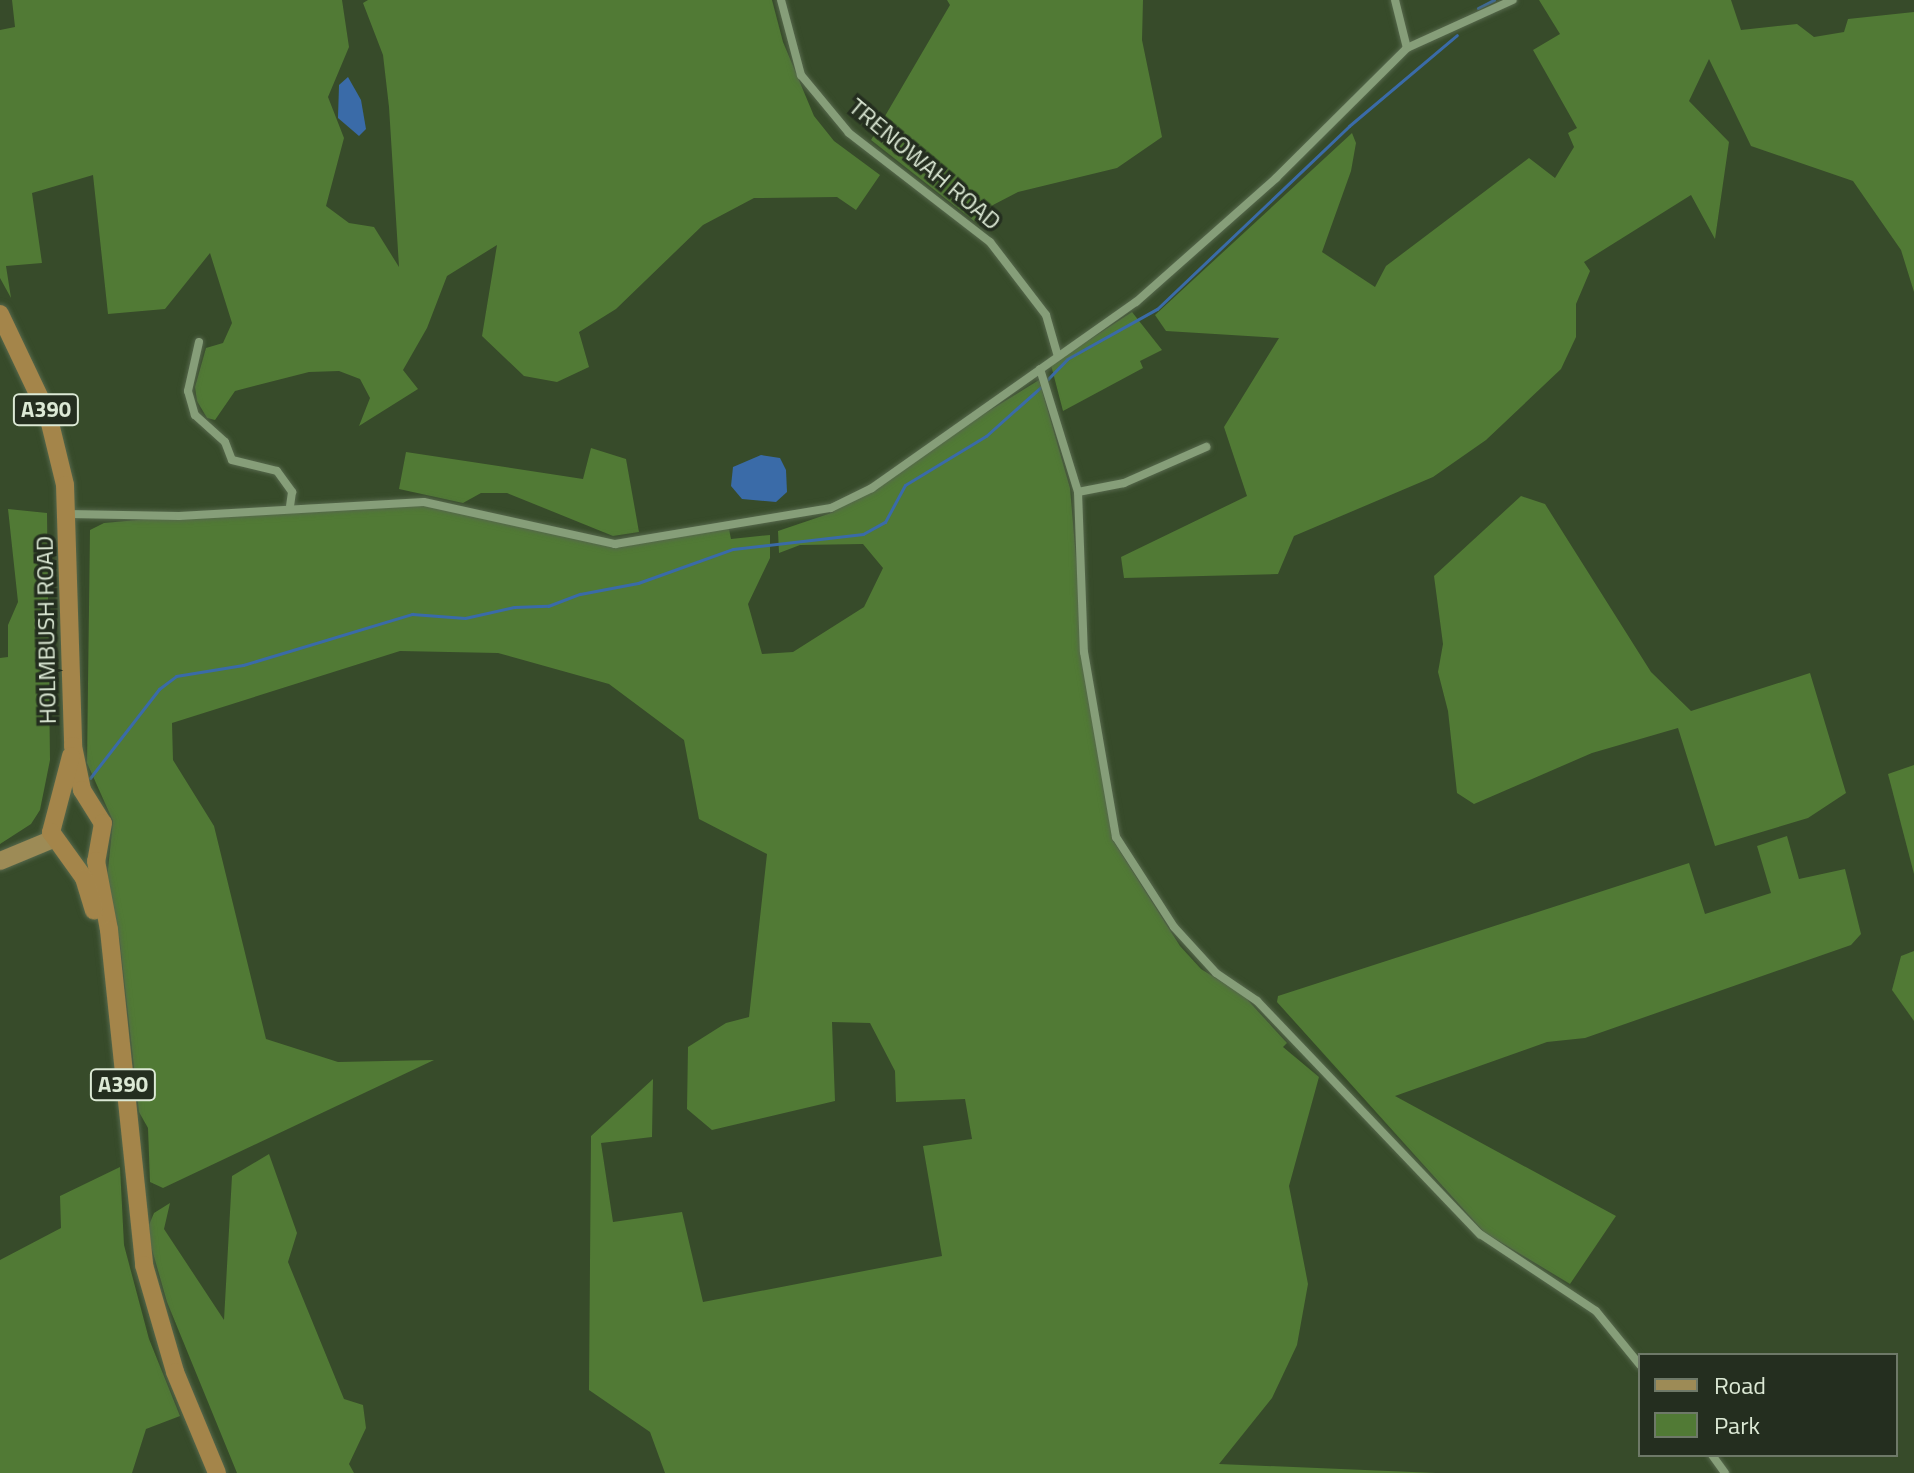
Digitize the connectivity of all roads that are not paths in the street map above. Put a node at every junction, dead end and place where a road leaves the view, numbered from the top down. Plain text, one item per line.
1 (781, 0) edge
2 (1395, 0) edge
3 (1513, 0) edge
4 (1407, 48) junction
5 (0, 314) edge
6 (199, 342) dead end
7 (1057, 353) junction
8 (1042, 374) junction
9 (1206, 447) dead end
10 (1078, 492) junction
11 (290, 506) junction
12 (68, 514) junction
13 (73, 746) junction
14 (92, 807) junction
15 (59, 810) junction
16 (101, 841) junction
17 (58, 846) junction
18 (0, 861) edge
19 (111, 968) junction
20 (1638, 1363) edge
21 (217, 1473) edge

1 - 7 street, TRENOWAH ROAD
2 - 4 street
3 - 4 street
4 - 7 street
5 - 12 highway, A390
6 - 11 street
7 - 8 street
8 - 10 street
8 - 11 street
9 - 10 street
10 - 20 street
11 - 12 street
12 - 13 highway, HOLMBUSH ROAD / A390
13 - 14 highway
13 - 15 highway
14 - 15 highway
14 - 16 highway
15 - 17 highway
16 - 17 highway
16 - 19 highway
17 - 18 main road
17 - 19 highway
19 - 21 highway, A390

